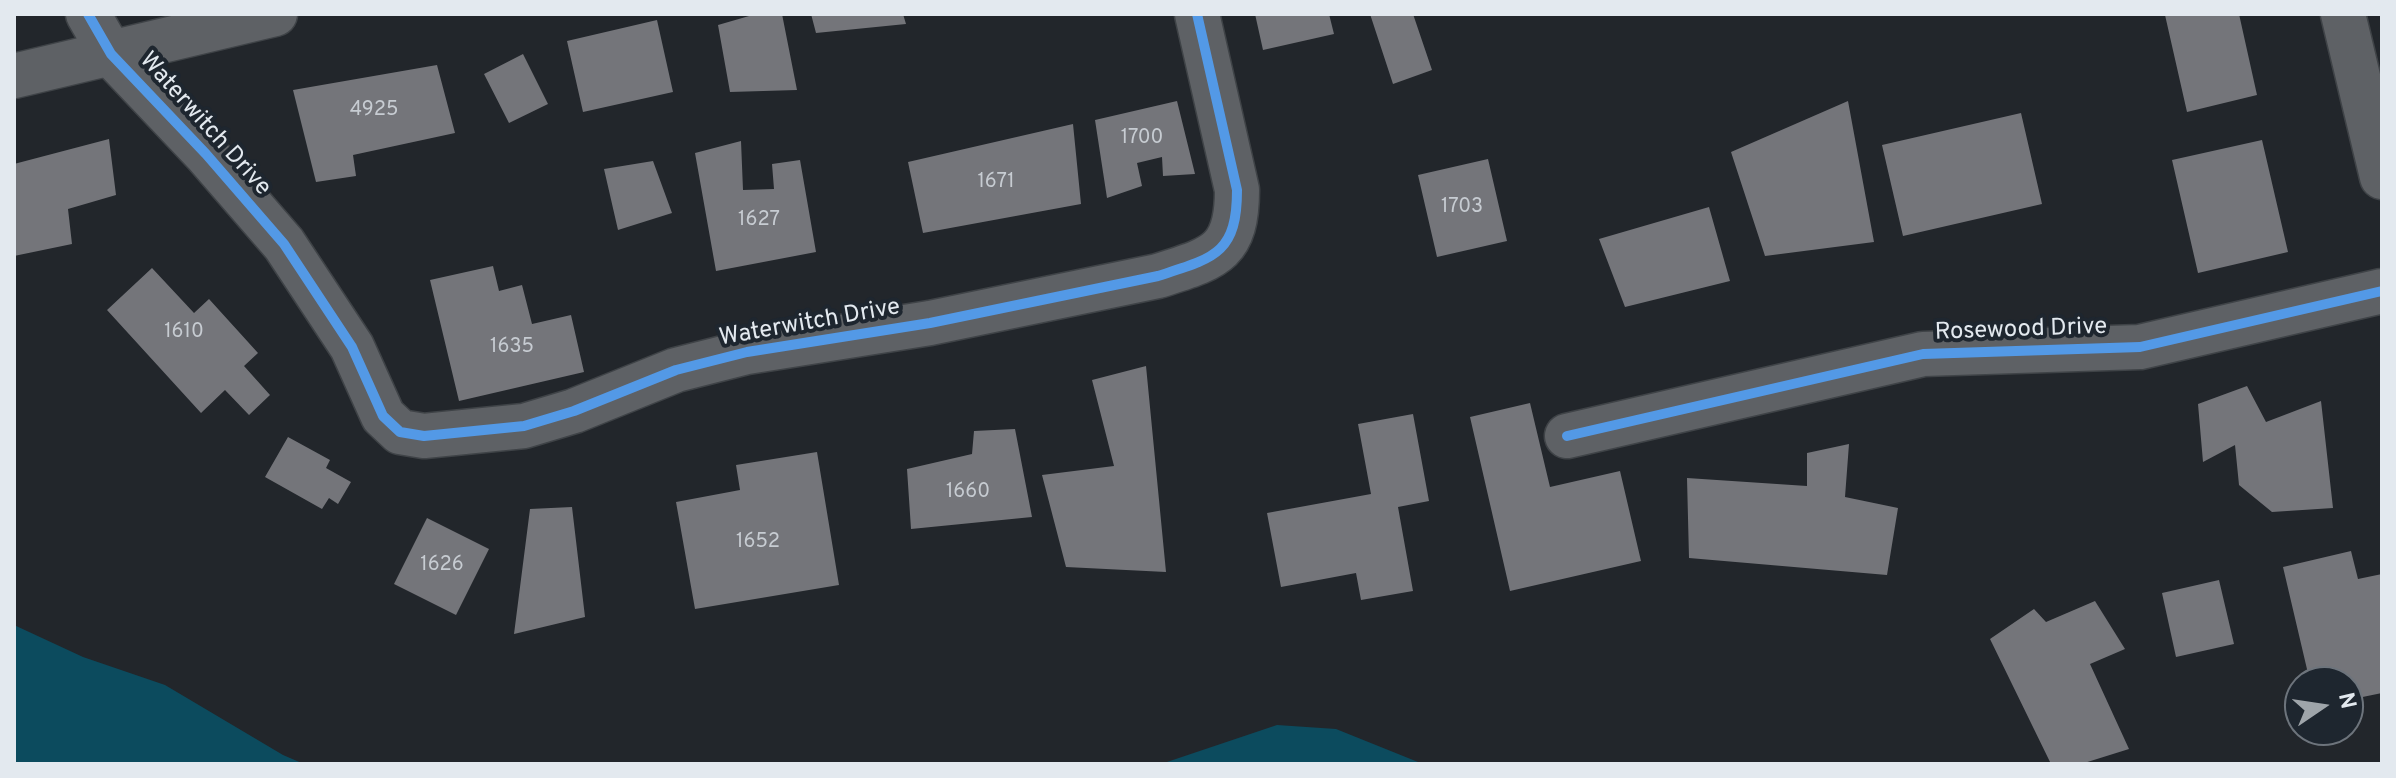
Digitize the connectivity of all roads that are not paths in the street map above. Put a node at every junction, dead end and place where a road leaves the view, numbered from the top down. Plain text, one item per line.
1 (88, 14) edge
2 (275, 14) edge
3 (1197, 14) edge
4 (2343, 14) edge
5 (111, 54) junction
6 (14, 76) edge
7 (2382, 177) edge
8 (2382, 291) edge
9 (1567, 436) dead end

1 - 5 street, Waterwitch Drive
2 - 5 street
3 - 5 street, Waterwitch Drive
4 - 7 street
5 - 6 street
8 - 9 street, Rosewood Drive

